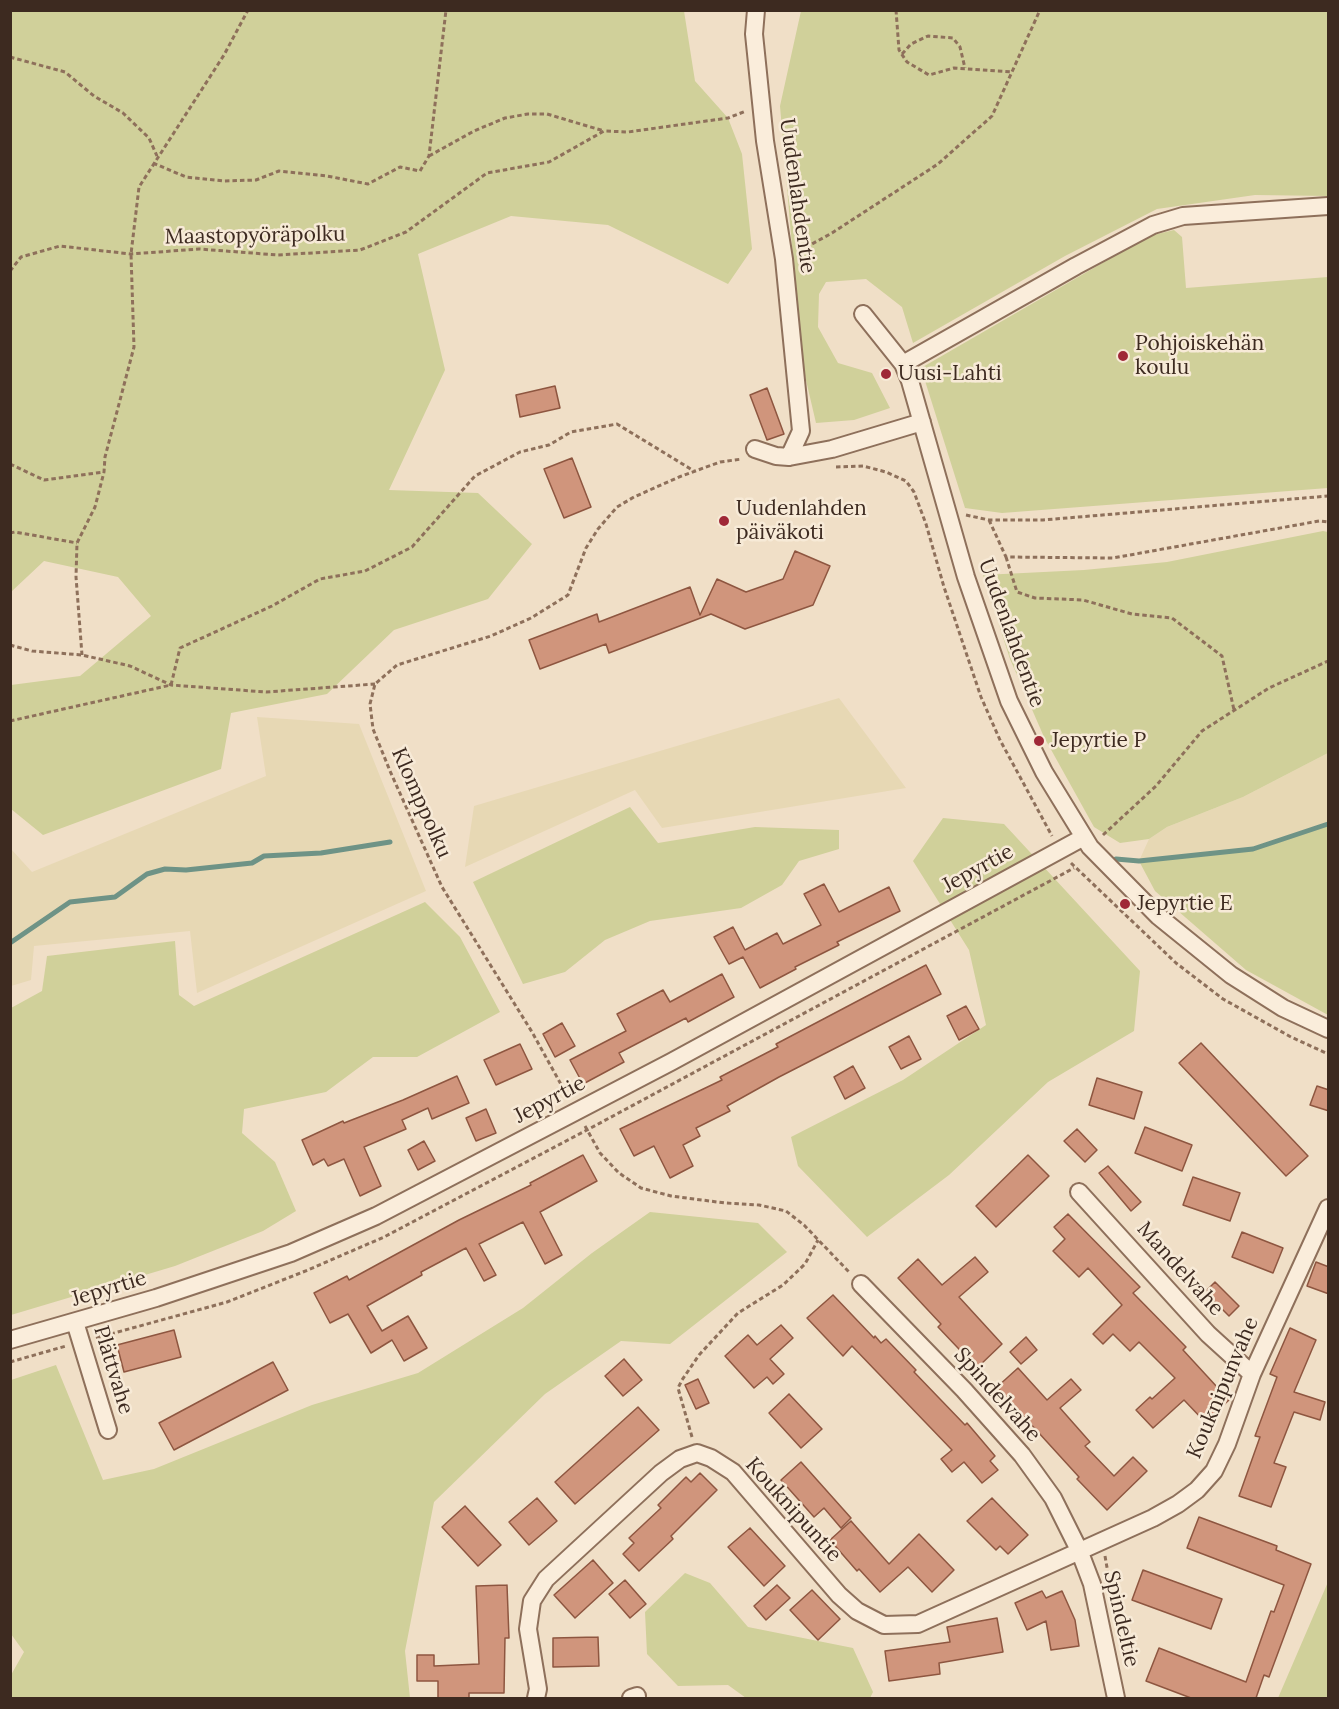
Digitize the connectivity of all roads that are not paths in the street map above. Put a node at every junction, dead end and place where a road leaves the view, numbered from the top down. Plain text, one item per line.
1 (756, 10) edge
2 (1329, 206) edge
3 (863, 314) dead end
4 (903, 364) junction
5 (922, 422) junction
6 (751, 455) road end
7 (789, 457) junction
8 (1087, 842) junction
9 (1329, 1029) edge
10 (1079, 1192) dead end
11 (1327, 1211) edge
12 (861, 1284) road end
13 (75, 1322) junction
14 (10, 1340) edge
15 (1252, 1374) junction
16 (108, 1430) dead end
17 (1079, 1550) junction
18 (536, 1698) edge
19 (1116, 1698) edge

1 - 7 street, Uudenlahdentie
2 - 4 street
3 - 4 street, Uudenlahdentie
4 - 5 street, Uudenlahdentie
5 - 7 street
5 - 8 street, Uudenlahdentie
6 - 7 street
8 - 9 street, Uudenlahdentie
8 - 13 street, Jepyrtie
10 - 15 street, Mandelvahe
11 - 15 street, Kouknipunvahe
12 - 17 street, Spindelvahe
13 - 14 street, Jepyrtie
13 - 16 street, Plättvahe
15 - 17 street, Kouknipunvahe
17 - 18 street, Kouknipuntie
17 - 19 street, Spindeltie

